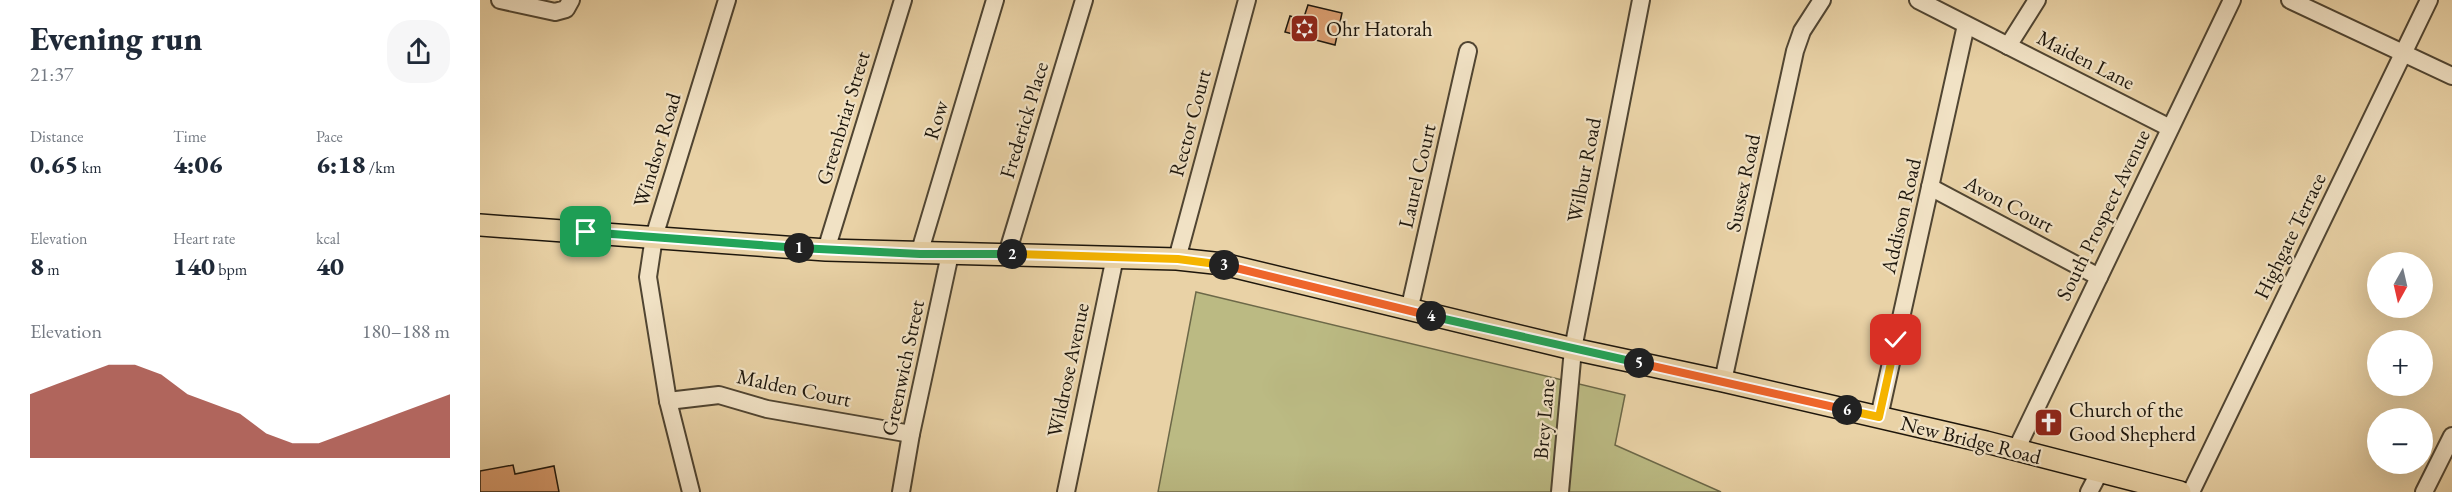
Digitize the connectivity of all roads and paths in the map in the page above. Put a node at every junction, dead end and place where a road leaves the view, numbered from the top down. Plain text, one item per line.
1 (500, 0) edge
2 (571, 0) edge
3 (727, 0) edge
4 (903, 0) edge
5 (995, 0) edge
6 (1084, 0) edge
7 (1247, 0) edge
8 (1641, 0) edge
9 (1822, 0) edge
10 (1918, 0) edge
11 (2037, 0) edge
12 (2232, 0) edge
13 (2290, 0) edge
14 (2429, 0) edge
15 (1966, 24) junction
16 (2008, 46) junction
17 (1468, 51) dead end
18 (2403, 53) junction
19 (2452, 76) edge
20 (2170, 128) junction
21 (1930, 187) junction
22 (480, 225) edge
23 (654, 237) junction
24 (826, 250) junction
25 (920, 254) junction
26 (951, 254) junction
27 (1007, 254) junction
28 (1114, 257) junction
29 (1178, 259) junction
30 (2099, 277) junction
31 (1409, 311) junction
32 (1573, 349) junction
33 (1723, 381) junction
34 (668, 401) junction
35 (1879, 417) junction
36 (911, 434) junction
37 (2452, 436) edge
38 (2452, 448) edge
39 (2016, 450) junction
40 (2099, 472) junction
41 (2434, 473) junction
42 (691, 492) edge
43 (901, 492) edge
44 (1066, 492) edge
45 (1560, 492) edge
46 (2090, 492) edge
47 (2180, 492) edge
48 (2191, 492) edge
49 (2424, 492) edge

1 - 2 street
3 - 23 street, Windsor Road
4 - 24 street, Greenbriar Street
5 - 25 street, Row
6 - 27 street, Frederick Place
7 - 29 street, Rector Court
8 - 32 street, Wilbur Road
9 - 33 street, Sussex Road
10 - 15 street, Maiden Lane
11 - 16 street
12 - 20 street, South Prospect Avenue
13 - 18 street
14 - 18 street, Highgate Terrace
15 - 16 street, Maiden Lane
15 - 21 street, Addison Road
16 - 20 street, Maiden Lane
17 - 31 street, Laurel Court
18 - 19 street
18 - 48 street, Highgate Terrace
20 - 30 street, South Prospect Avenue
21 - 30 street, Avon Court
21 - 35 street, Addison Road
22 - 23 main road, New Bridge Road
23 - 24 main road, New Bridge Road
23 - 34 street, Windsor Road
24 - 25 main road, New Bridge Road
25 - 26 main road, New Bridge Road
26 - 27 main road, New Bridge Road
26 - 36 street, Greenwich Street
27 - 28 main road, New Bridge Road
28 - 29 main road, New Bridge Road
28 - 44 street, Wildrose Avenue
29 - 31 main road, New Bridge Road
30 - 39 street, South Prospect Avenue
31 - 32 main road, New Bridge Road
32 - 33 main road, New Bridge Road
32 - 45 street, Brey Lane
33 - 35 main road, New Bridge Road
34 - 36 street, Malden Court
34 - 42 street, Windsor Road
35 - 39 main road, New Bridge Road
36 - 43 street, Greenwich Street
37 - 41 street
38 - 41 street
39 - 40 main road, New Bridge Road
40 - 46 street
40 - 47 main road, New Bridge Road
41 - 49 street

